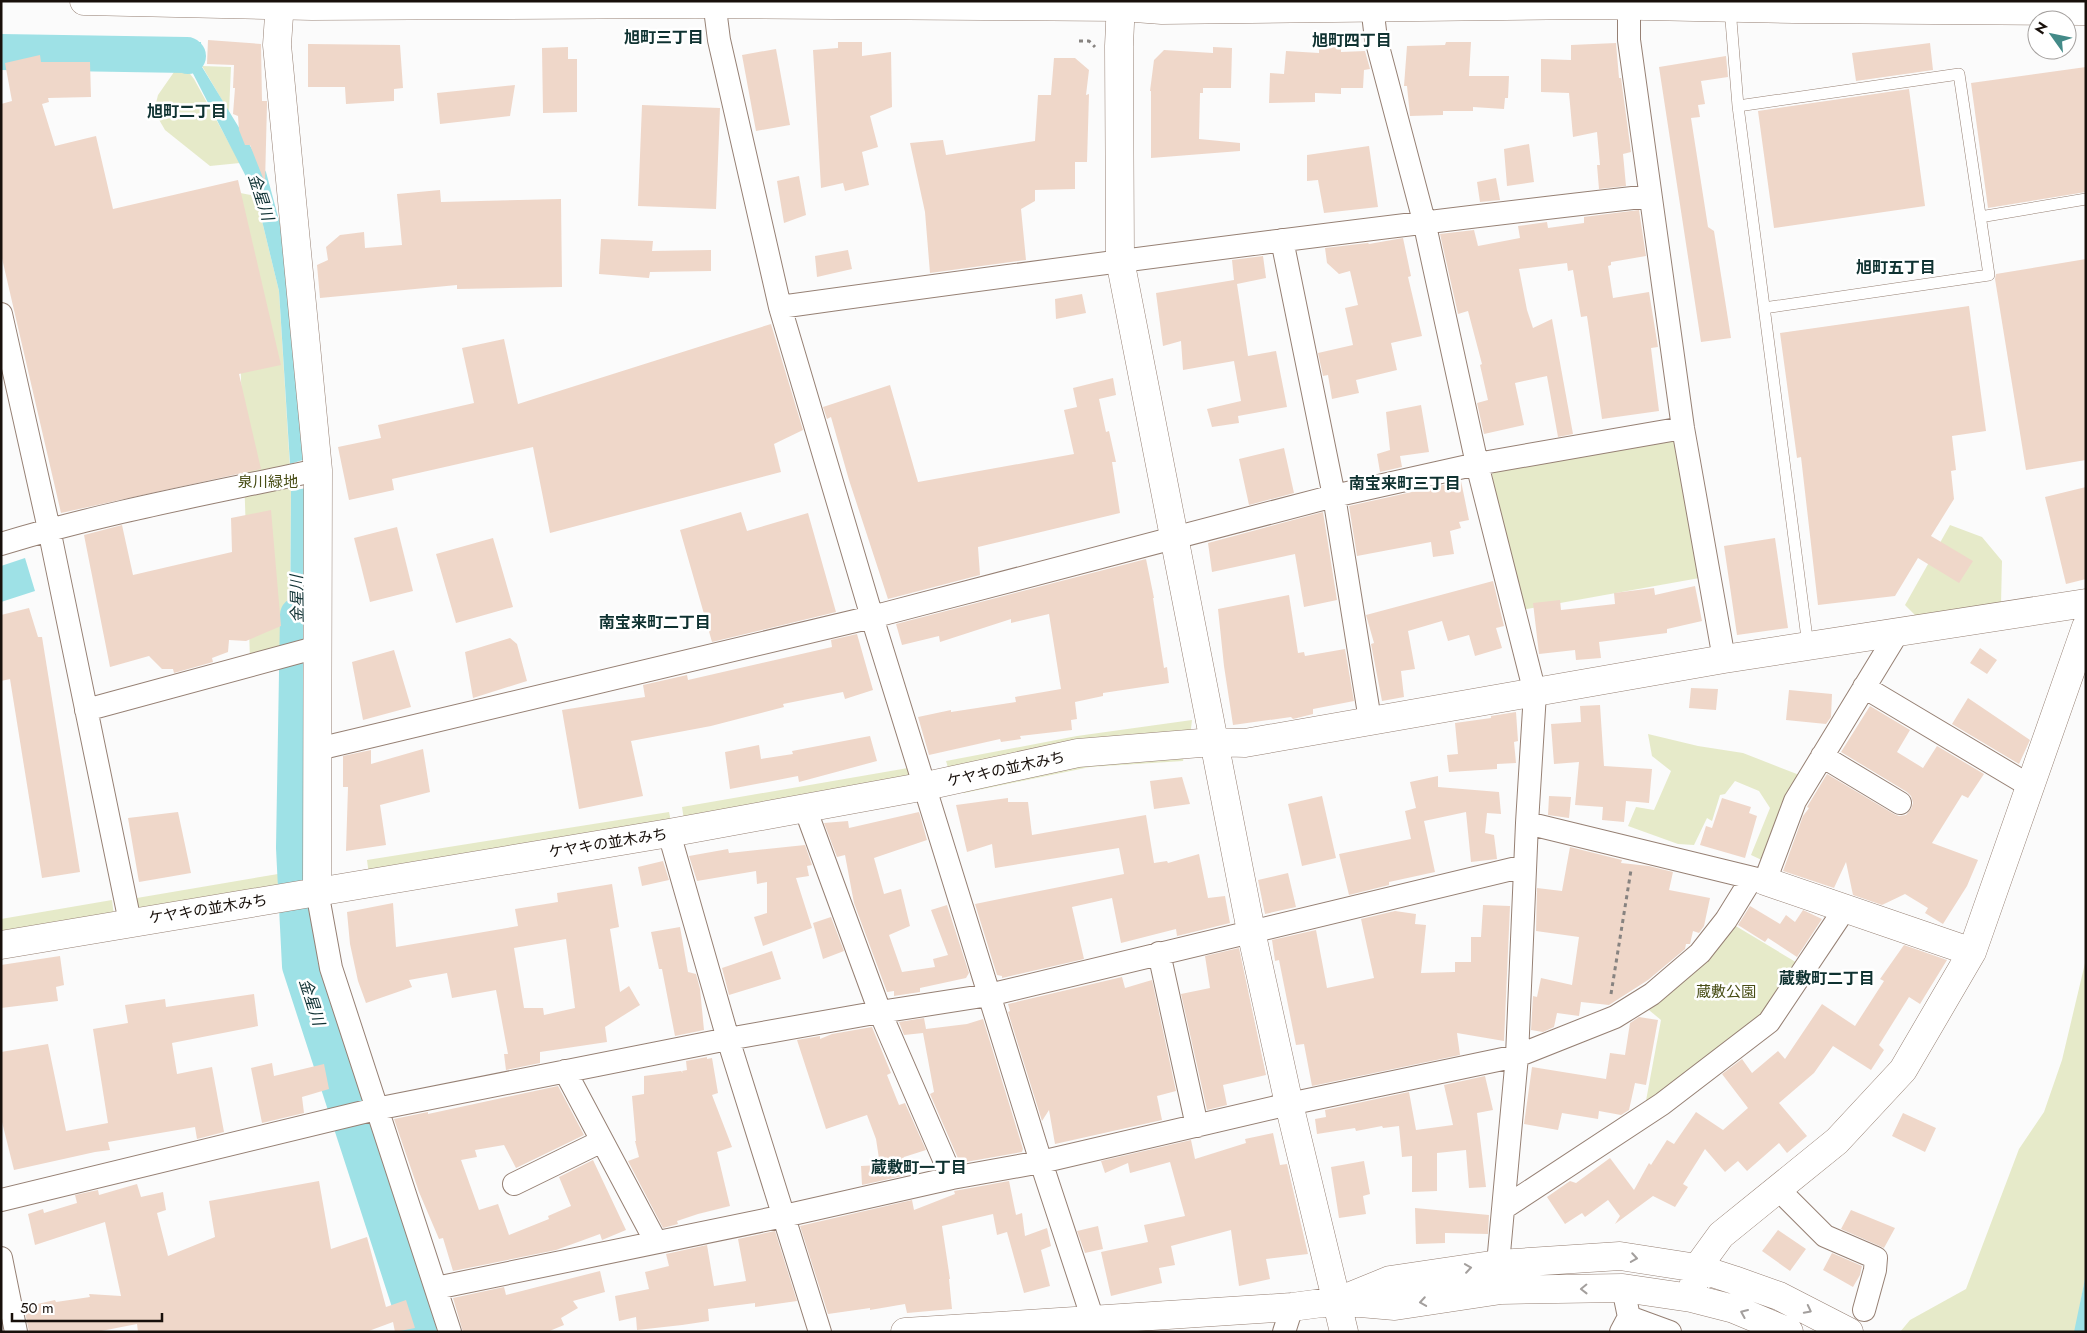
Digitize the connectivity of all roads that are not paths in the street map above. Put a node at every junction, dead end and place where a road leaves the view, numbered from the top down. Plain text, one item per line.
1 (84, 1) edge
2 (714, 3) edge
3 (1596, 3) edge
4 (279, 4) edge
5 (1121, 4) edge
6 (1794, 5) edge
7 (1372, 6) junction
8 (1629, 7) junction
9 (1730, 8) junction
10 (2086, 11) edge
11 (1738, 106) junction
12 (1650, 196) junction
13 (2086, 199) edge
14 (1980, 217) junction
15 (1424, 222) junction
16 (1282, 240) junction
17 (1120, 260) junction
18 (780, 307) junction
19 (1764, 308) junction
20 (1, 314) edge
21 (1683, 428) junction
22 (1477, 464) junction
23 (318, 470) junction
24 (1334, 496) junction
25 (49, 529) junction
26 (1173, 539) junction
27 (1, 544) edge
28 (2086, 603) edge
29 (872, 617) junction
30 (2086, 627) edge
31 (1898, 632) junction
32 (318, 646) junction
33 (1808, 646) junction
34 (1724, 659) junction
35 (1864, 687) junction
36 (1535, 693) junction
37 (86, 710) junction
38 (1370, 720) junction
39 (1213, 742) junction
40 (318, 749) junction
41 (1822, 756) junction
42 (926, 786) junction
43 (2030, 786) junction
44 (1900, 803) dead end
45 (805, 808) junction
46 (1527, 823) junction
47 (669, 833) junction
48 (1525, 866) junction
49 (1759, 879) junction
50 (317, 891) junction
51 (1844, 910) junction
52 (130, 922) junction
53 (1251, 931) junction
54 (1, 944) edge
55 (1972, 952) junction
56 (1159, 954) junction
57 (989, 995) junction
58 (880, 1012) junction
59 (728, 1040) junction
60 (1517, 1056) junction
61 (565, 1071) junction
62 (1289, 1104) junction
63 (376, 1109) junction
64 (1197, 1126) junction
65 (602, 1141) junction
66 (1041, 1162) junction
67 (952, 1178) junction
68 (514, 1184) dead end
69 (1777, 1188) junction
70 (1, 1200) edge
71 (1504, 1208) junction
72 (784, 1216) junction
73 (656, 1242) junction
74 (1, 1258) edge
75 (1498, 1264) junction
76 (1697, 1268) junction
77 (436, 1288) junction
78 (1623, 1288) junction
79 (1501, 1290) junction
80 (1691, 1298) junction
81 (1337, 1301) junction
82 (1288, 1319) edge
83 (1857, 1321) edge
84 (1095, 1325) edge
85 (1625, 1325) edge
86 (16, 1332) edge
87 (450, 1332) edge
88 (820, 1332) edge
89 (905, 1332) edge
90 (1344, 1332) edge
91 (1670, 1332) edge
92 (1789, 1332) edge

1 - 4 street
2 - 4 street
2 - 5 street
2 - 18 street
3 - 7 street
3 - 8 street
4 - 23 street
5 - 7 street
5 - 17 street
6 - 9 street
6 - 10 street
7 - 15 street
8 - 9 street
8 - 12 street
9 - 11 lane
11 - 14 lane
11 - 19 lane
12 - 15 street
12 - 21 street
13 - 14 lane
14 - 19 lane
15 - 16 street
15 - 22 street
16 - 17 street
16 - 24 street
17 - 18 street
17 - 26 street
18 - 29 street
19 - 33 lane
20 - 25 street
21 - 22 street
21 - 34 street
22 - 24 street
22 - 36 street
23 - 25 street
23 - 32 street
24 - 26 street
24 - 38 street
25 - 27 street
25 - 37 street
26 - 29 street
26 - 39 street
28 - 31 street, ケヤキの並木みち
29 - 40 street
29 - 42 street
30 - 43 street
31 - 33 street, ケヤキの並木みち
31 - 35 street
32 - 37 street
32 - 40 street
33 - 34 street, ケヤキの並木みち
34 - 36 street, ケヤキの並木みち
35 - 41 street
35 - 43 street
36 - 38 street, ケヤキの並木みち
36 - 46 street
37 - 52 street
38 - 39 street, ケヤキの並木みち
39 - 42 street, ケヤキの並木みち
39 - 53 street
40 - 50 street
41 - 44 street
41 - 49 street
42 - 45 street, ケヤキの並木みち
42 - 57 street
43 - 55 street
45 - 47 street, ケヤキの並木みち
45 - 58 street
46 - 48 street
46 - 49 street
47 - 50 street, ケヤキの並木みち
47 - 59 street
48 - 53 street
48 - 60 street
49 - 51 street
49 - 60 street
50 - 52 street, ケヤキの並木みち
50 - 63 street
51 - 55 street
51 - 71 street
52 - 54 street, ケヤキの並木みち
53 - 56 street
53 - 62 street
55 - 69 street
56 - 57 street
56 - 64 street
57 - 58 street
57 - 66 street
58 - 59 street
58 - 67 street
59 - 61 street
59 - 72 street
60 - 62 street
60 - 71 street
61 - 63 street
61 - 65 street
62 - 64 street
62 - 81 street
63 - 70 street
63 - 77 street
64 - 66 street
65 - 68 street
65 - 73 street
66 - 67 street
66 - 84 street
67 - 72 street
69 - 76 street
69 - 83 street
71 - 75 street
72 - 73 street
72 - 88 street
73 - 77 street
74 - 86 street
75 -> 76 street
75 - 79 street
81 -> 75 street
76 - 80 street
76 -> 83 street
77 - 87 street
78 -> 79 street
78 - 80 street
78 - 85 street
79 -> 81 street
92 -> 80 street
81 - 82 street
81 - 90 street
82 - 84 street
84 - 89 street
85 - 91 street

